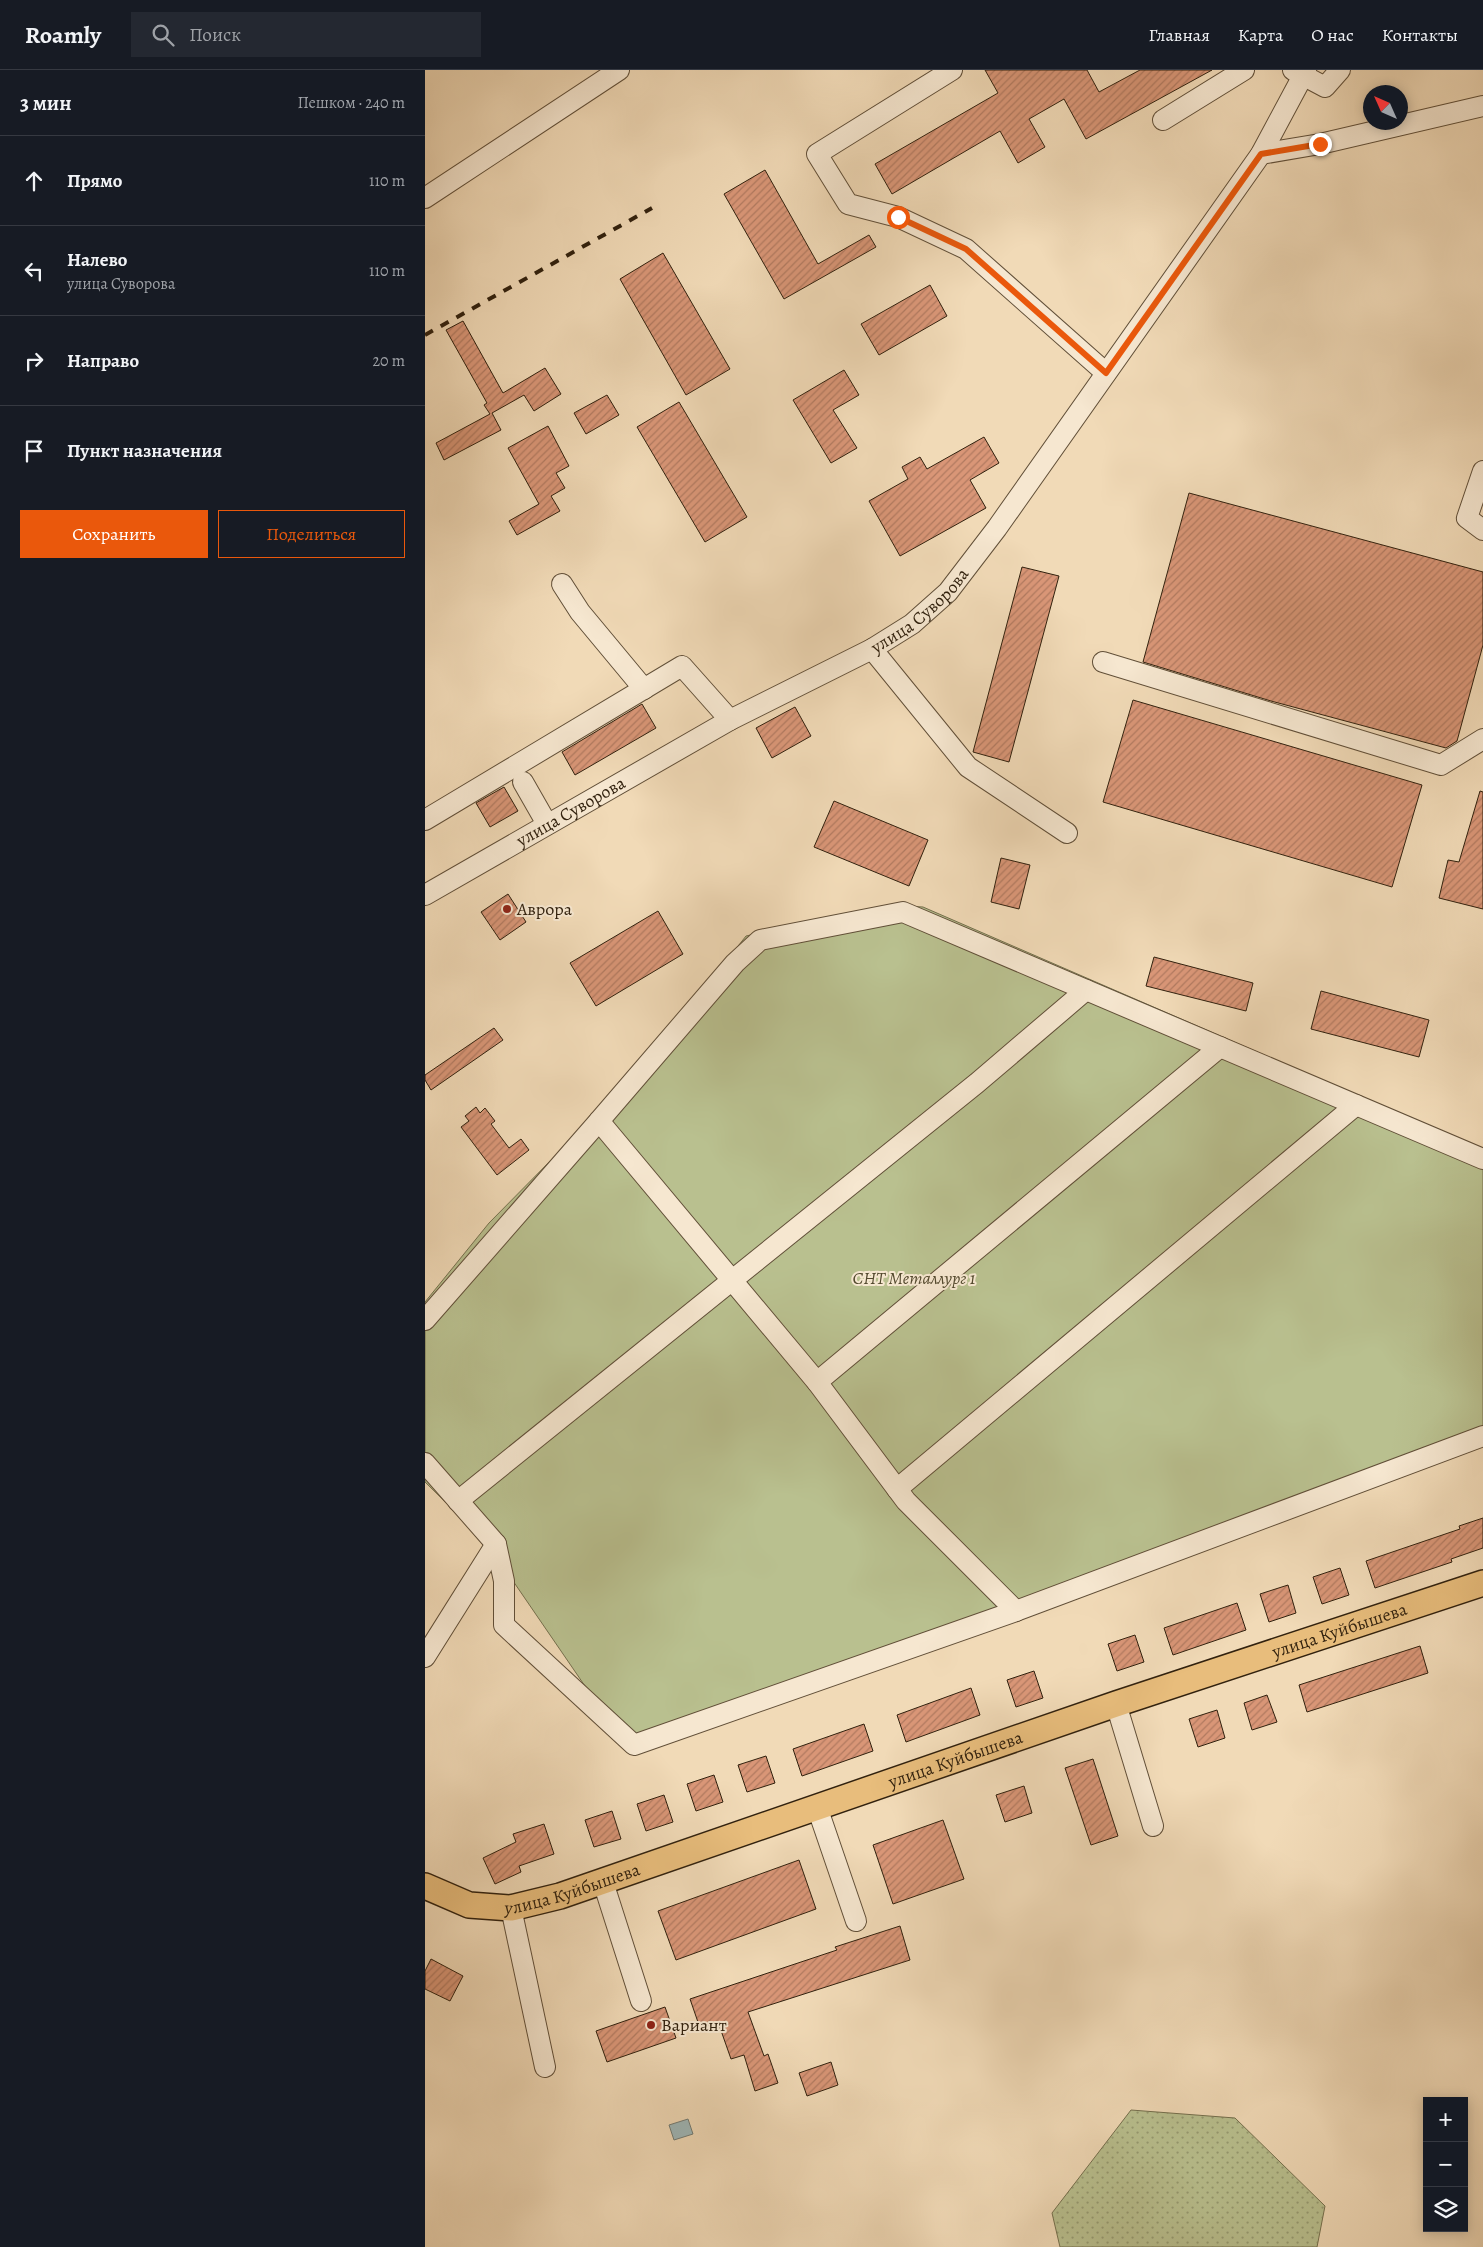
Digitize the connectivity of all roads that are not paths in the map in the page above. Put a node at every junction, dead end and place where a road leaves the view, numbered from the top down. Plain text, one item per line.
1 (619, 70) edge
2 (953, 70) edge
3 (1244, 70) edge
4 (1340, 70) edge
5 (1301, 72) edge
6 (1483, 106) edge
7 (1163, 120) dead end
8 (1261, 154) junction
9 (425, 198) edge
10 (1106, 373) junction
11 (1483, 471) edge
12 (1483, 530) edge
13 (562, 584) dead end
14 (872, 649) junction
15 (1103, 662) dead end
16 (644, 689) junction
17 (730, 720) junction
18 (1483, 739) edge
19 (523, 782) dead end
20 (425, 820) edge
21 (547, 824) junction
22 (1067, 833) dead end
23 (427, 887) edge
24 (1086, 990) junction
25 (1220, 1047) junction
26 (1356, 1105) junction
27 (599, 1121) junction
28 (1483, 1159) edge
29 (732, 1280) junction
30 (425, 1320) edge
31 (817, 1382) junction
32 (1483, 1436) edge
33 (425, 1463) edge
34 (897, 1490) junction
35 (458, 1501) junction
36 (496, 1544) junction
37 (1483, 1583) edge
38 (1016, 1611) junction
39 (425, 1656) edge
40 (1116, 1704) junction
41 (817, 1807) junction
42 (1153, 1826) dead end
43 (603, 1882) junction
44 (426, 1887) edge
45 (511, 1908) junction
46 (856, 1921) dead end
47 (641, 2001) dead end
48 (545, 2067) dead end

1 - 9 street
2 - 10 street
3 - 7 street
4 - 5 street
5 - 8 street, улица Суворова
6 - 8 street
8 - 10 street, улица Суворова
10 - 14 street, улица Суворова
11 - 12 street
13 - 16 street
14 - 17 street, улица Суворова
14 - 22 street
15 - 18 street
16 - 17 street
16 - 20 street
17 - 21 street, улица Суворова
19 - 21 street
21 - 23 street, улица Суворова
24 - 25 street
24 - 27 street
24 - 29 street
25 - 26 street
25 - 31 street
26 - 28 street
26 - 34 street
27 - 29 street
27 - 30 street
29 - 31 street
29 - 35 street
31 - 34 street
32 - 38 street
33 - 35 street
34 - 38 street
35 - 36 street
36 - 38 street
36 - 39 street
37 - 40 main road, улица Куйбышева
40 - 41 main road, улица Куйбышева
40 - 42 street
41 - 43 main road, улица Куйбышева
41 - 46 street
43 - 45 main road, улица Куйбышева
43 - 47 street
44 - 45 main road, улица Куйбышева
45 - 48 street

